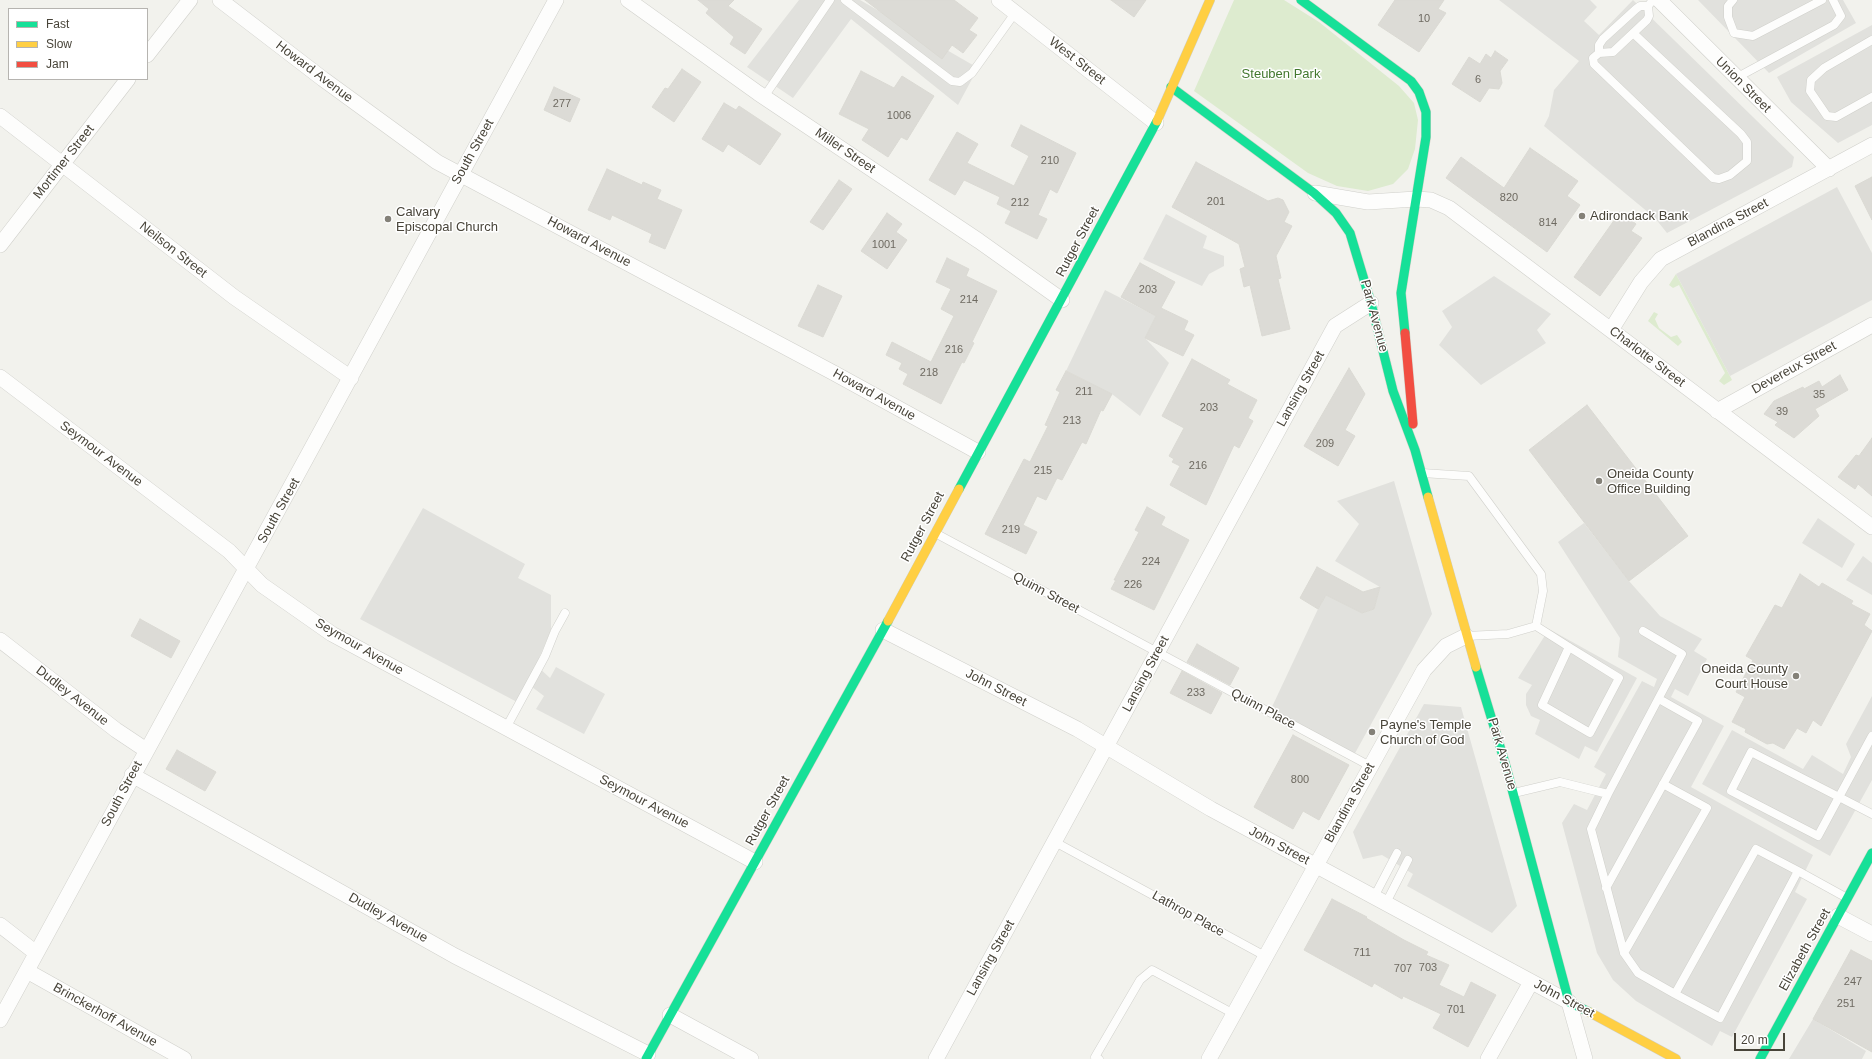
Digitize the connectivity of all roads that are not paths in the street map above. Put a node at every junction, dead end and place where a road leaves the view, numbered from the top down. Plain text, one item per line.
1 (190, 0) edge
2 (220, 0) edge
3 (556, 0) edge
4 (628, 0) edge
5 (830, 0) edge
6 (845, 0) edge
7 (1210, 0) edge
8 (1733, 0) edge
9 (1822, 0) edge
10 (1833, 0) edge
11 (1300, 1) edge
12 (1653, 2) edge
13 (1007, 4) edge
14 (1633, 32) junction
15 (1872, 40) edge
16 (1599, 52) junction
17 (148, 54) edge
18 (1736, 78) junction
19 (127, 80) edge
20 (1171, 87) junction
21 (764, 97) junction
22 (1872, 97) edge
23 (0, 116) edge
24 (1156, 123) junction
25 (1872, 145) edge
26 (62, 164) junction
27 (1829, 169) junction
28 (460, 174) junction
29 (1314, 193) junction
30 (1416, 199) junction
31 (0, 245) edge
32 (1062, 300) junction
33 (1371, 303) junction
34 (1872, 325) edge
35 (1611, 330) junction
36 (0, 376) edge
37 (351, 378) junction
38 (1717, 411) junction
39 (1415, 450) junction
40 (978, 452) junction
41 (1422, 473) junction
42 (1872, 527) edge
43 (934, 533) junction
44 (247, 569) junction
45 (565, 613) dead end
46 (1536, 626) junction
47 (883, 630) junction
48 (1643, 631) dead end
49 (1466, 636) junction
50 (0, 640) edge
51 (1569, 647) junction
52 (1157, 652) junction
53 (1659, 699) junction
54 (506, 728) junction
55 (1872, 736) edge
56 (1106, 747) junction
57 (146, 750) junction
58 (1370, 766) junction
59 (132, 775) junction
60 (1663, 784) junction
61 (1513, 793) junction
62 (1608, 794) junction
63 (1839, 797) junction
64 (1872, 814) edge
65 (1055, 842) junction
66 (1872, 853) edge
67 (1397, 854) dead end
68 (1408, 860) dead end
69 (755, 862) junction
70 (1315, 865) junction
71 (1798, 871) junction
72 (1606, 888) junction
73 (1848, 898) junction
74 (1380, 900) junction
75 (1838, 916) junction
76 (0, 925) edge
77 (1872, 934) edge
78 (36, 953) junction
79 (1624, 953) junction
80 (1265, 956) junction
81 (27, 971) junction
82 (1531, 982) junction
83 (1675, 994) junction
84 (1569, 1002) junction
85 (1234, 1014) junction
86 (670, 1015) junction
87 (0, 1020) edge
88 (647, 1057) edge
89 (184, 1059) edge
90 (751, 1059) edge
91 (936, 1059) edge
92 (1099, 1059) edge
93 (1209, 1059) edge
94 (1488, 1059) edge
95 (1585, 1059) edge
96 (1676, 1059) edge
97 (1760, 1059) edge

1 - 17 street
2 - 28 street, Howard Avenue
3 - 28 street, South Street
4 - 21 street, Miller Street
5 - 21 lane
6 - 13 lane
7 - 20 street, Rutger Street
8 - 9 lane
10 - 18 lane
11 - 30 street
12 - 14 lane
12 - 16 lane
12 - 18 street, Union Street
13 - 24 street, West Street
14 - 16 lane
14 - 16 lane
15 - 22 lane
18 - 27 street, Union Street
19 - 26 street, Mortimer Street
20 - 24 street, Rutger Street
20 - 29 street
21 - 32 street, Miller Street
23 - 26 street, Neilson Street
24 - 32 street, Rutger Street
25 - 27 street, Blandina Street
26 - 31 street, Mortimer Street
26 - 37 street, Neilson Street
27 - 35 street, Blandina Street
28 - 37 street, South Street
28 - 40 street, Howard Avenue
29 - 30 street
29 - 33 street, Park Avenue
30 - 35 street, Charlotte Street
30 - 39 street, Park Avenue
32 - 40 street, Rutger Street
33 - 39 street, Park Avenue
33 - 52 street, Lansing Street
34 - 38 street, Devereux Street
35 - 38 street, Charlotte Street
36 - 44 street, Seymour Avenue
37 - 44 street, South Street
38 - 42 street, Charlotte Street
39 - 41 street, Park Avenue
40 - 43 street, Rutger Street
41 - 46 lane
41 - 49 street, Park Avenue
43 - 47 street, Rutger Street
43 - 52 lane, Quinn Street
44 - 54 street, Seymour Avenue
44 - 57 street, South Street
45 - 54 lane
46 - 49 lane
46 - 51 lane
47 - 56 street, John Street
47 - 69 street, Rutger Street
48 - 53 lane
49 - 58 street, Blandina Street
49 - 61 street, Park Avenue
50 - 57 street, Dudley Avenue
51 - 51 lane
52 - 56 street, Lansing Street
52 - 58 lane, Quinn Place
53 - 60 lane
53 - 62 lane
54 - 69 street, Seymour Avenue
55 - 63 lane
56 - 65 street, Lansing Street
56 - 70 street, John Street
57 - 59 street, South Street
58 - 70 street, Blandina Street
59 - 78 street, South Street
59 - 88 street, Dudley Avenue
60 - 72 lane
60 - 79 lane
61 - 62 lane
61 - 84 street, Park Avenue
62 - 72 lane
63 - 63 lane
63 - 64 lane
65 - 80 lane, Lathrop Place
65 - 91 street, Lansing Street
66 - 73 street, Elizabeth Street
67 - 74 lane
68 - 74 lane
69 - 86 street, Rutger Street
70 - 74 street, John Street
70 - 80 street, Blandina Street
71 - 73 lane
71 - 83 lane
71 - 83 lane
72 - 79 lane
73 - 75 street, Elizabeth Street
74 - 82 street, John Street
75 - 77 street
75 - 97 street, Elizabeth Street
76 - 78 street
78 - 81 street, South Street
79 - 83 lane
80 - 85 street
81 - 87 street, South Street
81 - 89 street, Brinckerhoff Avenue
82 - 84 street, John Street
82 - 94 street
84 - 95 street, Park Avenue
84 - 96 street, John Street
85 - 92 lane
85 - 93 street
86 - 88 street, Rutger Street
86 - 90 street

